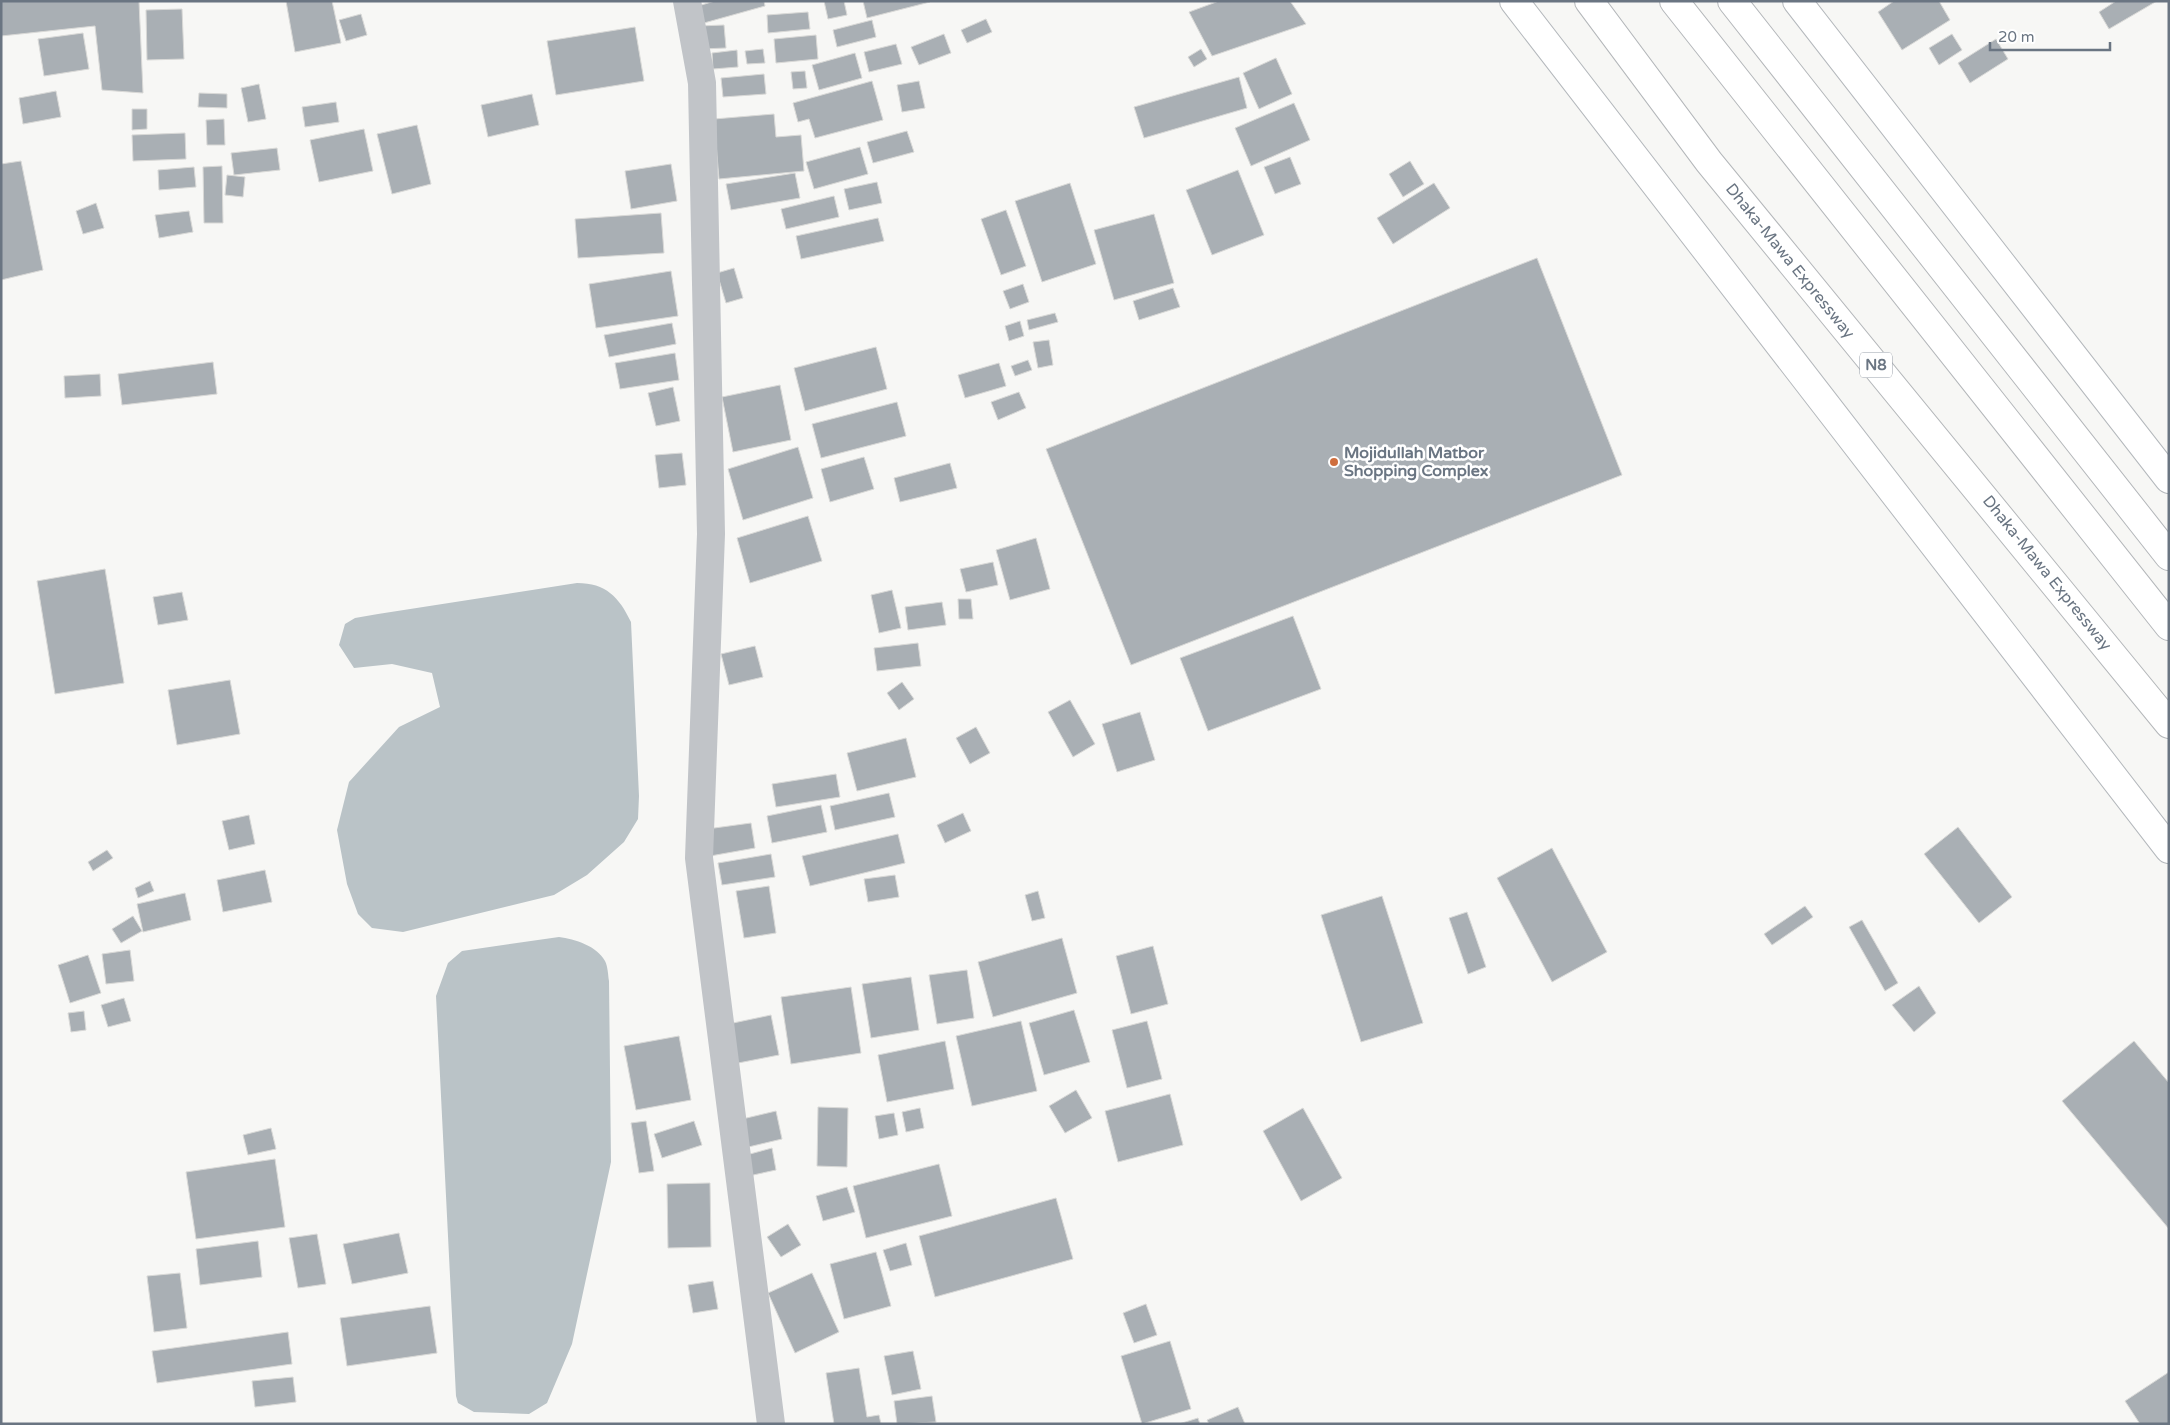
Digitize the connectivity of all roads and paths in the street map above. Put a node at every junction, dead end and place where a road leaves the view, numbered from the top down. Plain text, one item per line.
1 (687, 1) edge
2 (1514, 1) edge
3 (1589, 1) edge
4 (1674, 1) edge
5 (1732, 1) edge
6 (1797, 1) edge
7 (2169, 478) edge
8 (2169, 556) edge
9 (2169, 626) edge
10 (2169, 724) edge
11 (2169, 849) edge
12 (771, 1424) edge

1 - 12 street
2 - 11 main road
3 - 10 main road, Dhaka-Mawa Expressway / N8
4 - 9 main road
5 - 8 main road
6 - 7 main road

